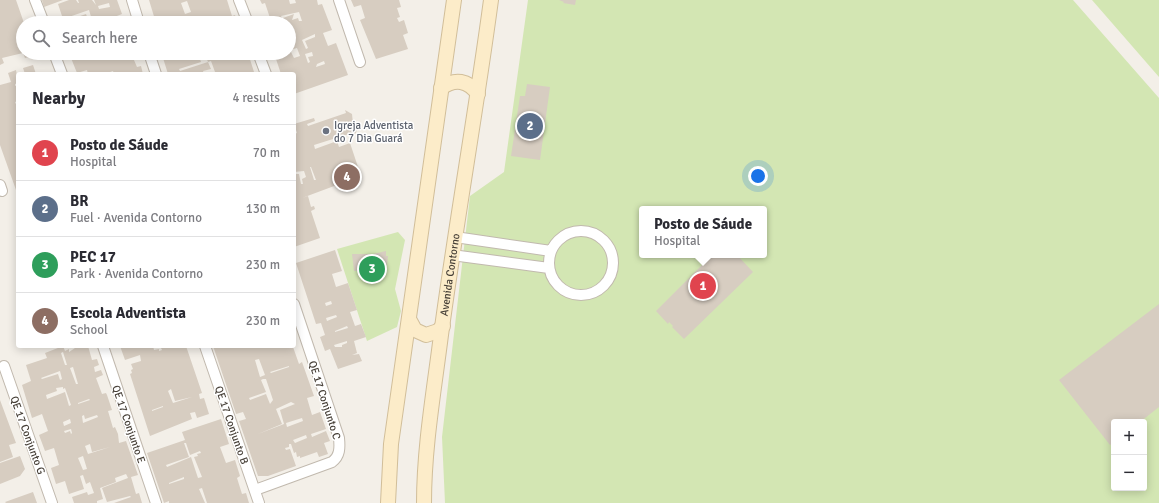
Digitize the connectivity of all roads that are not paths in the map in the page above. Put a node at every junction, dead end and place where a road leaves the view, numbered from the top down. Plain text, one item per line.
1 (36, 0) edge
2 (132, 0) edge
3 (239, 0) edge
4 (339, 0) edge
5 (454, 0) edge
6 (491, 0) edge
7 (42, 16) edge
8 (137, 16) edge
9 (245, 16) edge
10 (57, 60) edge
11 (151, 60) edge
12 (261, 60) edge
13 (360, 62) dead end
14 (61, 72) edge
15 (155, 72) edge
16 (265, 72) edge
17 (441, 88) junction
18 (478, 94) junction
19 (455, 237) junction
20 (551, 251) junction
21 (452, 255) junction
22 (549, 268) junction
23 (296, 310) edge
24 (409, 319) junction
25 (443, 326) junction
26 (103, 348) edge
27 (206, 348) edge
28 (4, 366) dead end
29 (255, 490) junction
30 (52, 503) edge
31 (156, 503) edge
32 (259, 503) edge
33 (388, 503) edge
34 (424, 503) edge

1 - 7 street
2 - 8 street
3 - 9 street
4 - 13 street
5 - 17 main road
6 - 18 main road, Avenida Contorno
10 - 14 street
11 - 15 street
12 - 16 street
17 - 18 main road
17 - 24 main road
18 - 19 main road, Avenida Contorno
19 - 20 street
19 - 21 main road, Avenida Contorno
20 - 22 street
20 - 22 street
21 - 22 street
21 - 25 main road, Avenida Contorno
23 - 29 street, QE 17 Conjunto C
24 - 25 main road
24 - 33 main road
25 - 34 main road, Avenida Contorno
26 - 31 street, QE 17 Conjunto E
27 - 29 street, QE 17 Conjunto B
28 - 30 street, QE 17 Conjunto G
29 - 32 street, QE 17 Conjunto B

